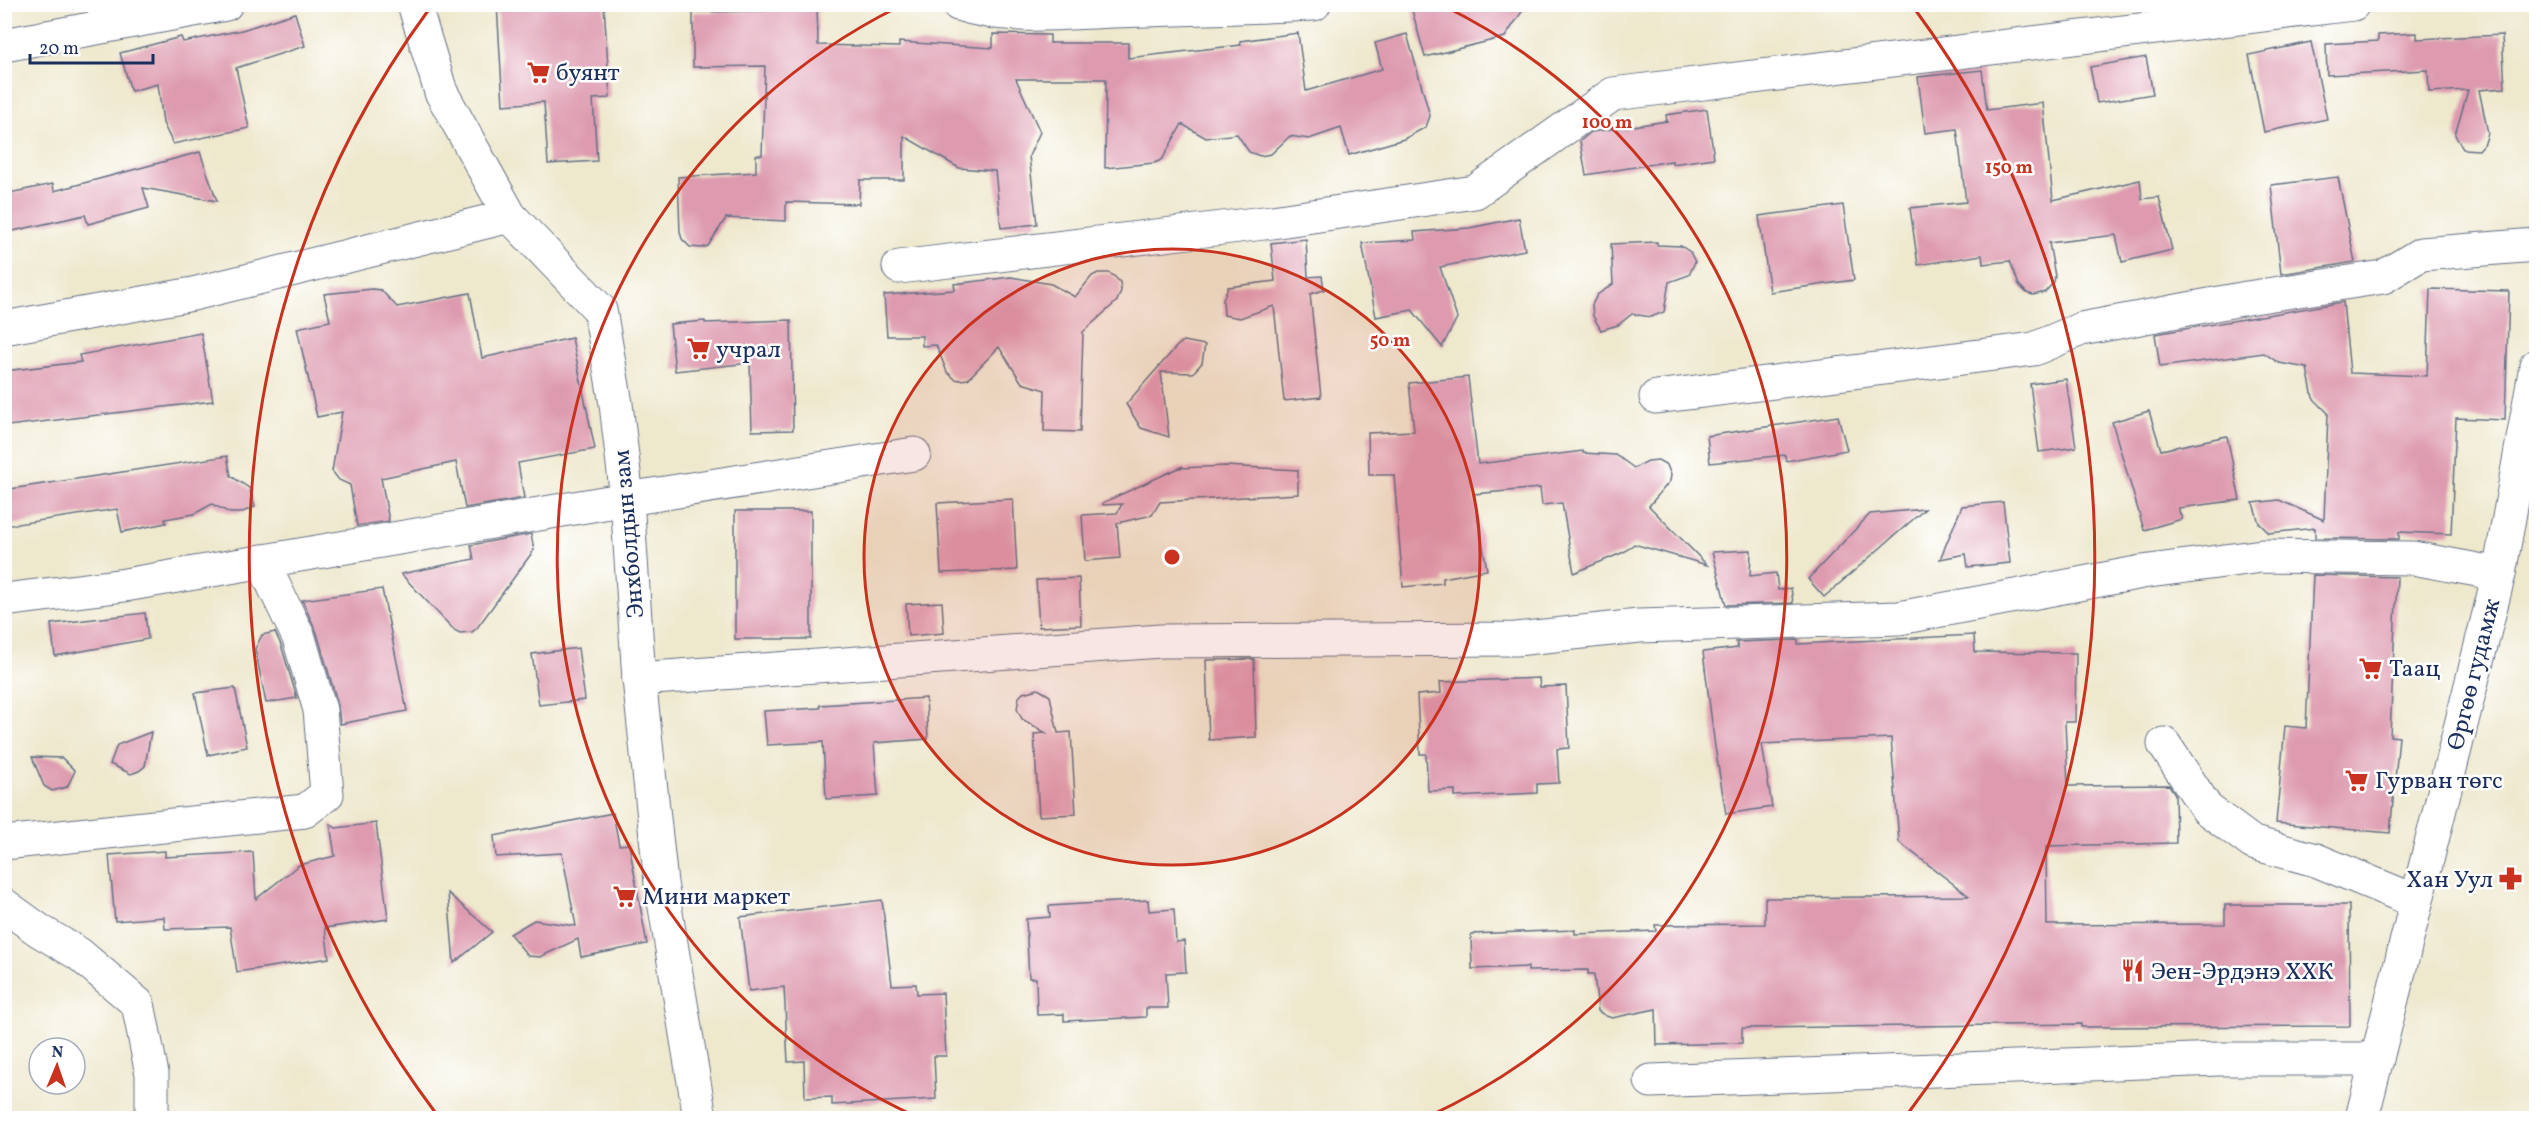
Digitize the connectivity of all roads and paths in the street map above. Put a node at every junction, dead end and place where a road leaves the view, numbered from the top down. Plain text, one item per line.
1 (226, 4) edge
2 (414, 4) edge
3 (958, 4) edge
4 (1314, 4) edge
5 (2353, 4) edge
6 (4, 45) edge
7 (510, 216) junction
8 (2536, 245) edge
9 (899, 267) dead end
10 (4, 328) edge
11 (2536, 370) edge
12 (1656, 397) dead end
13 (914, 454) dead end
14 (627, 499) junction
15 (262, 561) junction
16 (2499, 574) junction
17 (4, 600) edge
18 (639, 679) junction
19 (2164, 744) dead end
20 (4, 843) edge
21 (2415, 901) junction
22 (4, 905) edge
23 (2377, 1059) junction
24 (1651, 1081) dead end
25 (152, 1119) edge
26 (700, 1119) edge
27 (2362, 1119) edge

1 - 6 street
2 - 7 street, Энхболдын зам
3 - 4 street
5 - 9 street
7 - 10 street
7 - 14 street, Энхболдын зам
8 - 12 street
11 - 16 street, Өргөө гудамж
13 - 14 street
14 - 15 street
14 - 18 street, Энхболдын зам
15 - 17 street
15 - 20 street
16 - 18 street
16 - 21 street, Өргөө гудамж
18 - 26 street, Энхболдын зам
19 - 21 street
21 - 23 street, Өргөө гудамж
22 - 25 street
23 - 24 street
23 - 27 street, Өргөө гудамж

